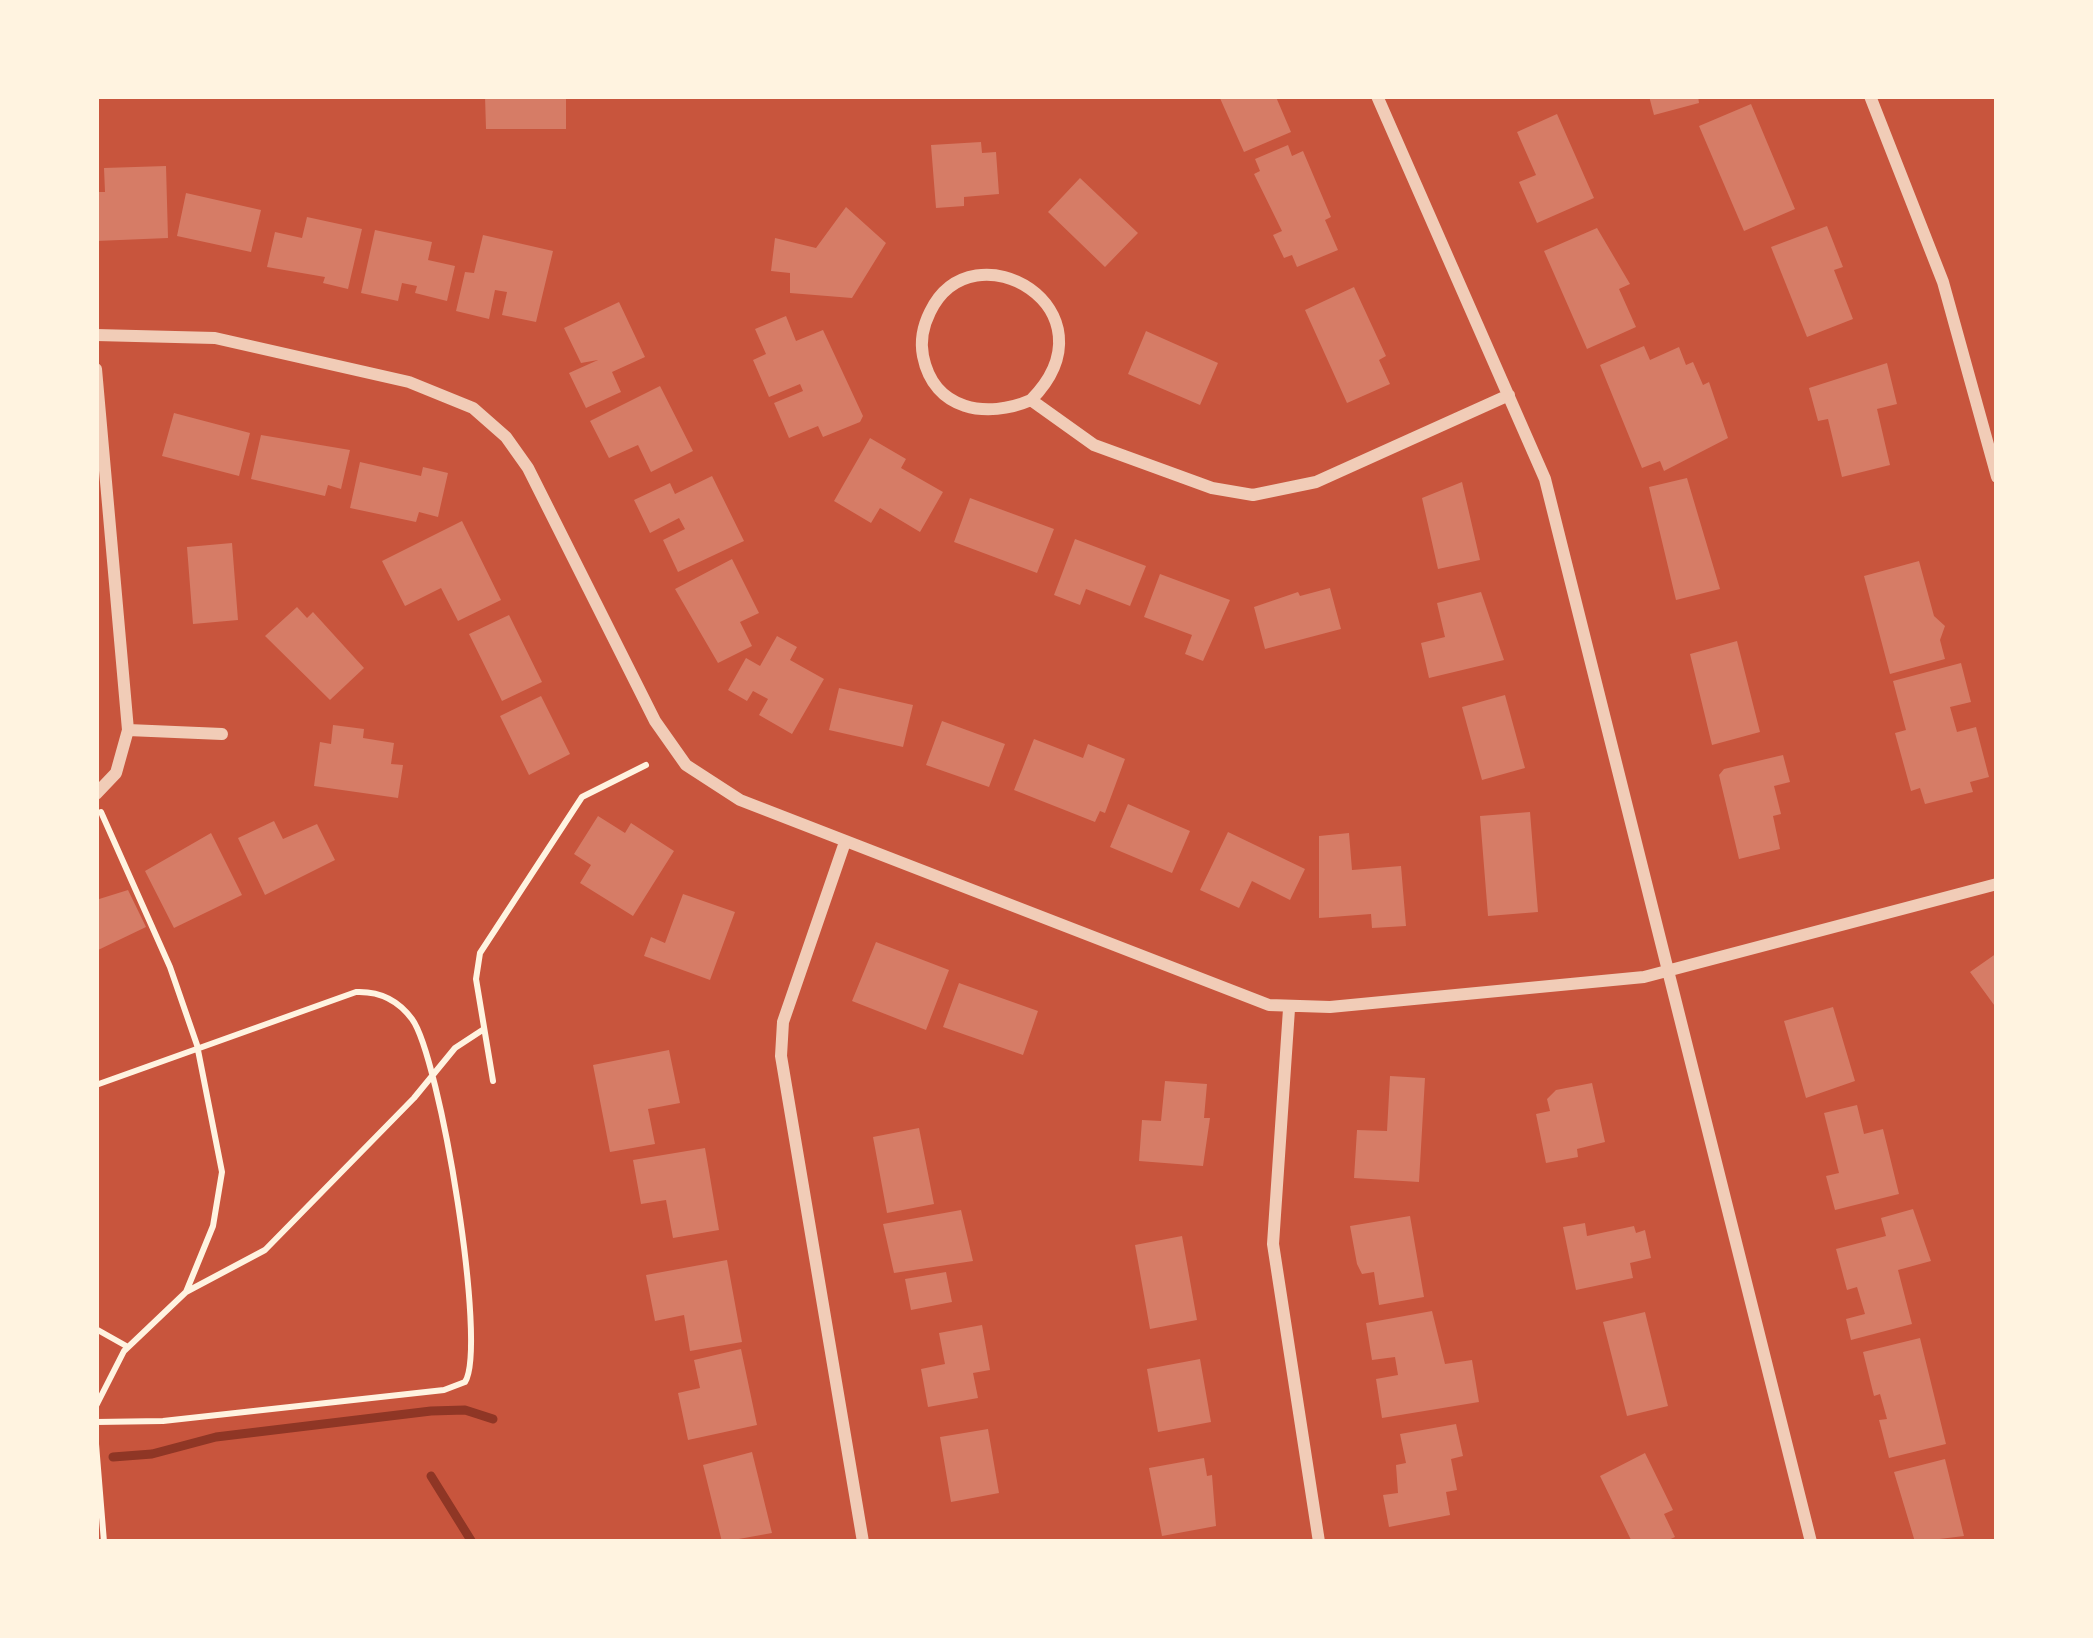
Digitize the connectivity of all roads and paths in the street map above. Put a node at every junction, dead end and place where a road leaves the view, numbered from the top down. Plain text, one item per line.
1 (1377, 96) edge
2 (1870, 96) edge
3 (96, 335) edge
4 (96, 369) edge
5 (1509, 395) junction
6 (1031, 400) junction
7 (1997, 477) edge
8 (128, 730) junction
9 (223, 734) dead end
10 (646, 765) dead end
11 (96, 798) edge
12 (844, 844) junction
13 (1997, 884) edge
14 (1670, 971) junction
15 (1289, 1009) junction
16 (484, 1029) junction
17 (197, 1045) junction
18 (431, 1076) junction
19 (493, 1081) dead end
20 (96, 1085) edge
21 (186, 1292) junction
22 (96, 1329) edge
23 (128, 1347) junction
24 (96, 1406) edge
25 (96, 1422) edge
26 (96, 1444) edge
27 (104, 1542) edge
28 (863, 1542) edge
29 (1319, 1542) edge
30 (1811, 1542) edge

1 - 5 street
2 - 7 street
3 - 12 street
4 - 8 street
5 - 6 street
5 - 14 street
6 - 6 street
8 - 9 street
8 - 11 street
10 - 16 path
11 - 17 path
12 - 15 street
12 - 28 street
13 - 14 street
14 - 15 street
14 - 30 street
15 - 29 street
16 - 18 path
16 - 19 path
17 - 18 path
17 - 20 path
17 - 21 path
18 - 21 path
18 - 25 path
21 - 23 path
22 - 23 path
23 - 24 path
26 - 27 path

